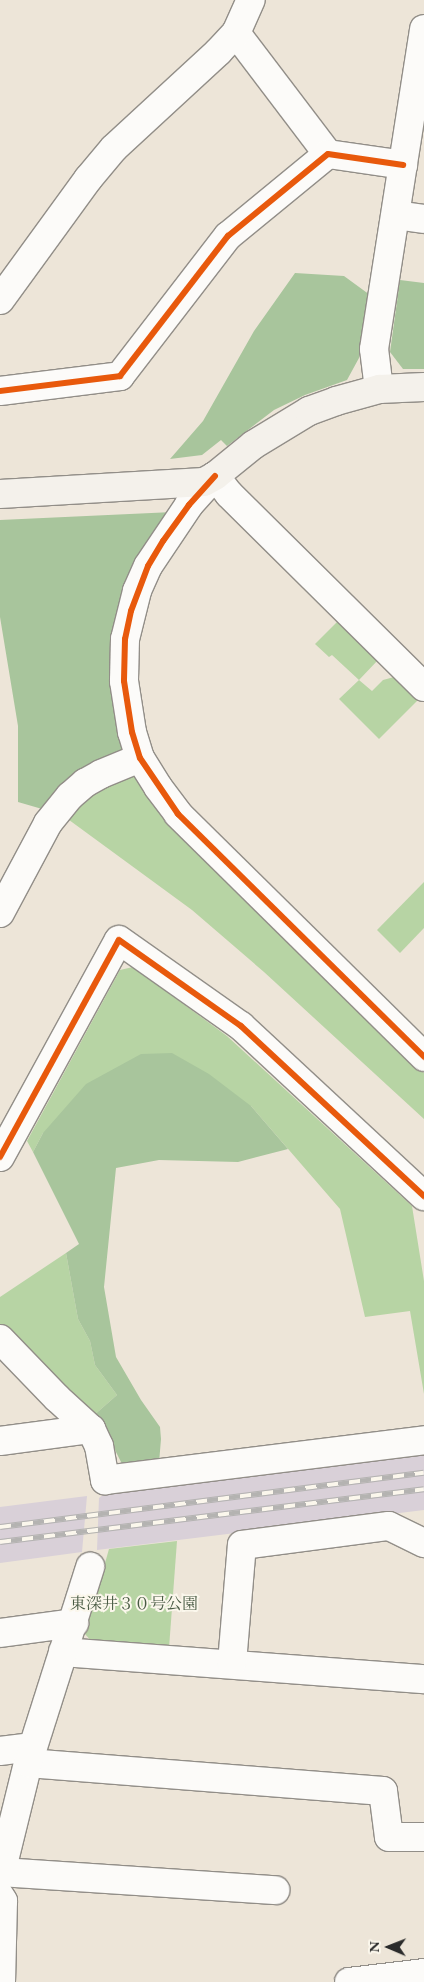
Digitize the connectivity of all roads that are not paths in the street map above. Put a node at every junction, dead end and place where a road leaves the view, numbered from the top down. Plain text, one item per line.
1 (251, 0) edge
2 (424, 29) edge
3 (236, 33) junction
4 (328, 154) junction
5 (403, 165) junction
6 (396, 215) junction
7 (424, 219) edge
8 (0, 300) edge
9 (424, 387) edge
10 (379, 389) junction
11 (0, 390) edge
12 (216, 476) junction
13 (0, 494) edge
14 (424, 687) edge
15 (140, 758) junction
16 (8, 882) edge
17 (0, 912) edge
18 (424, 1057) edge
19 (0, 1158) edge
20 (424, 1196) edge
21 (0, 1339) edge
22 (91, 1429) junction
23 (424, 1440) edge
24 (0, 1441) edge
25 (424, 1543) edge
26 (90, 1566) dead end
27 (74, 1623) junction
28 (0, 1633) edge
29 (63, 1652) junction
30 (232, 1663) junction
31 (424, 1679) edge
32 (0, 1751) edge
33 (30, 1755) junction
34 (424, 1837) edge
35 (0, 1881) edge
36 (274, 1890) dead end
37 (424, 1973) edge
38 (366, 1981) edge
39 (1, 1982) edge

1 - 3 street
2 - 5 street
3 - 4 street
3 - 8 street
4 - 5 street
4 - 11 street
5 - 6 street
6 - 7 street
6 - 10 street
9 - 10 street
10 - 12 street
12 - 13 street
12 - 14 street
12 - 15 street
15 - 16 street
15 - 18 street
16 - 17 street
19 - 20 street
21 - 22 street
22 - 23 street
22 - 24 street
25 - 30 street
26 - 27 street
27 - 28 street
27 - 29 street
29 - 30 street
29 - 33 street
30 - 31 street
32 - 33 street
33 - 34 street
33 - 35 street
35 - 36 street
35 - 39 street
37 - 38 street

